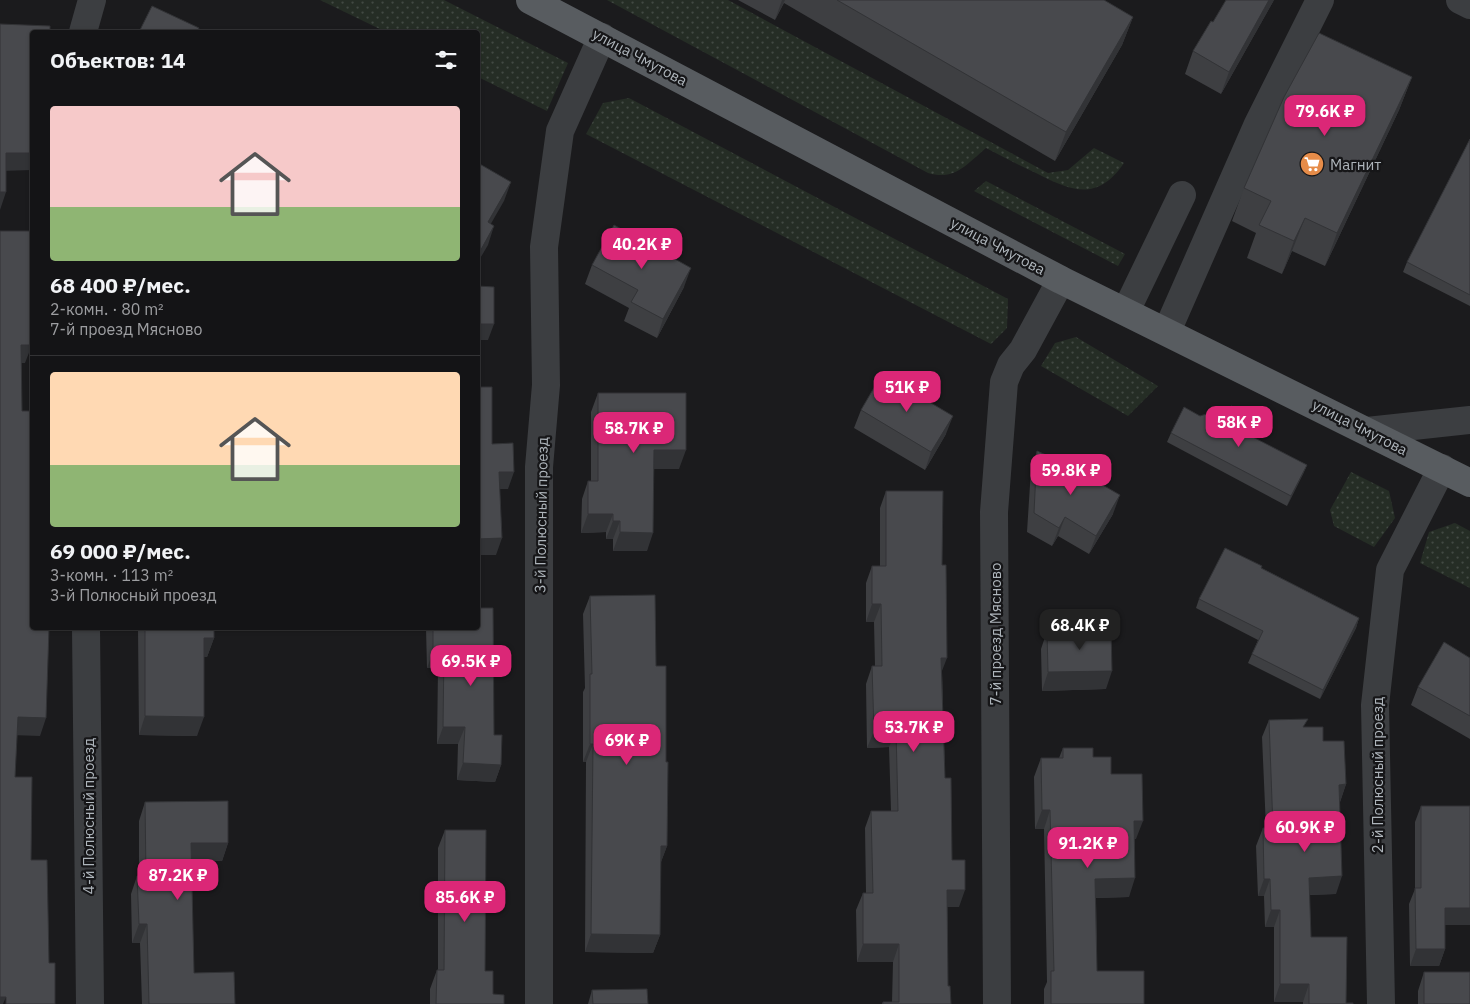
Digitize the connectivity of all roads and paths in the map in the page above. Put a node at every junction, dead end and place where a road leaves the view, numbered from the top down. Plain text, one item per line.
1 (92, 0) edge
2 (530, 0) edge
3 (1320, 0) edge
4 (1460, 0) edge
5 (1470, 5) edge
6 (83, 30) edge
7 (602, 37) junction
8 (1182, 195) dead end
9 (1061, 280) junction
10 (1126, 311) junction
11 (1167, 331) junction
12 (1470, 420) edge
13 (1367, 431) junction
14 (1442, 468) junction
15 (1470, 482) edge
16 (86, 630) edge
17 (90, 1004) edge
18 (539, 1004) edge
19 (997, 1004) edge
20 (1381, 1004) edge

1 - 6 street
2 - 7 main road, улица Чмутова
3 - 11 street
4 - 5 street
7 - 9 main road, улица Чмутова
7 - 18 street, 3-й Полюсный проезд
8 - 10 street
9 - 10 main road, улица Чмутова
9 - 19 street, 7-й проезд Мясново
10 - 11 main road, улица Чмутова
11 - 13 main road, улица Чмутова
12 - 13 street
13 - 14 main road, улица Чмутова
14 - 15 main road, улица Чмутова
14 - 20 street, 2-й Полюсный проезд
16 - 17 street, 4-й Полюсный проезд

